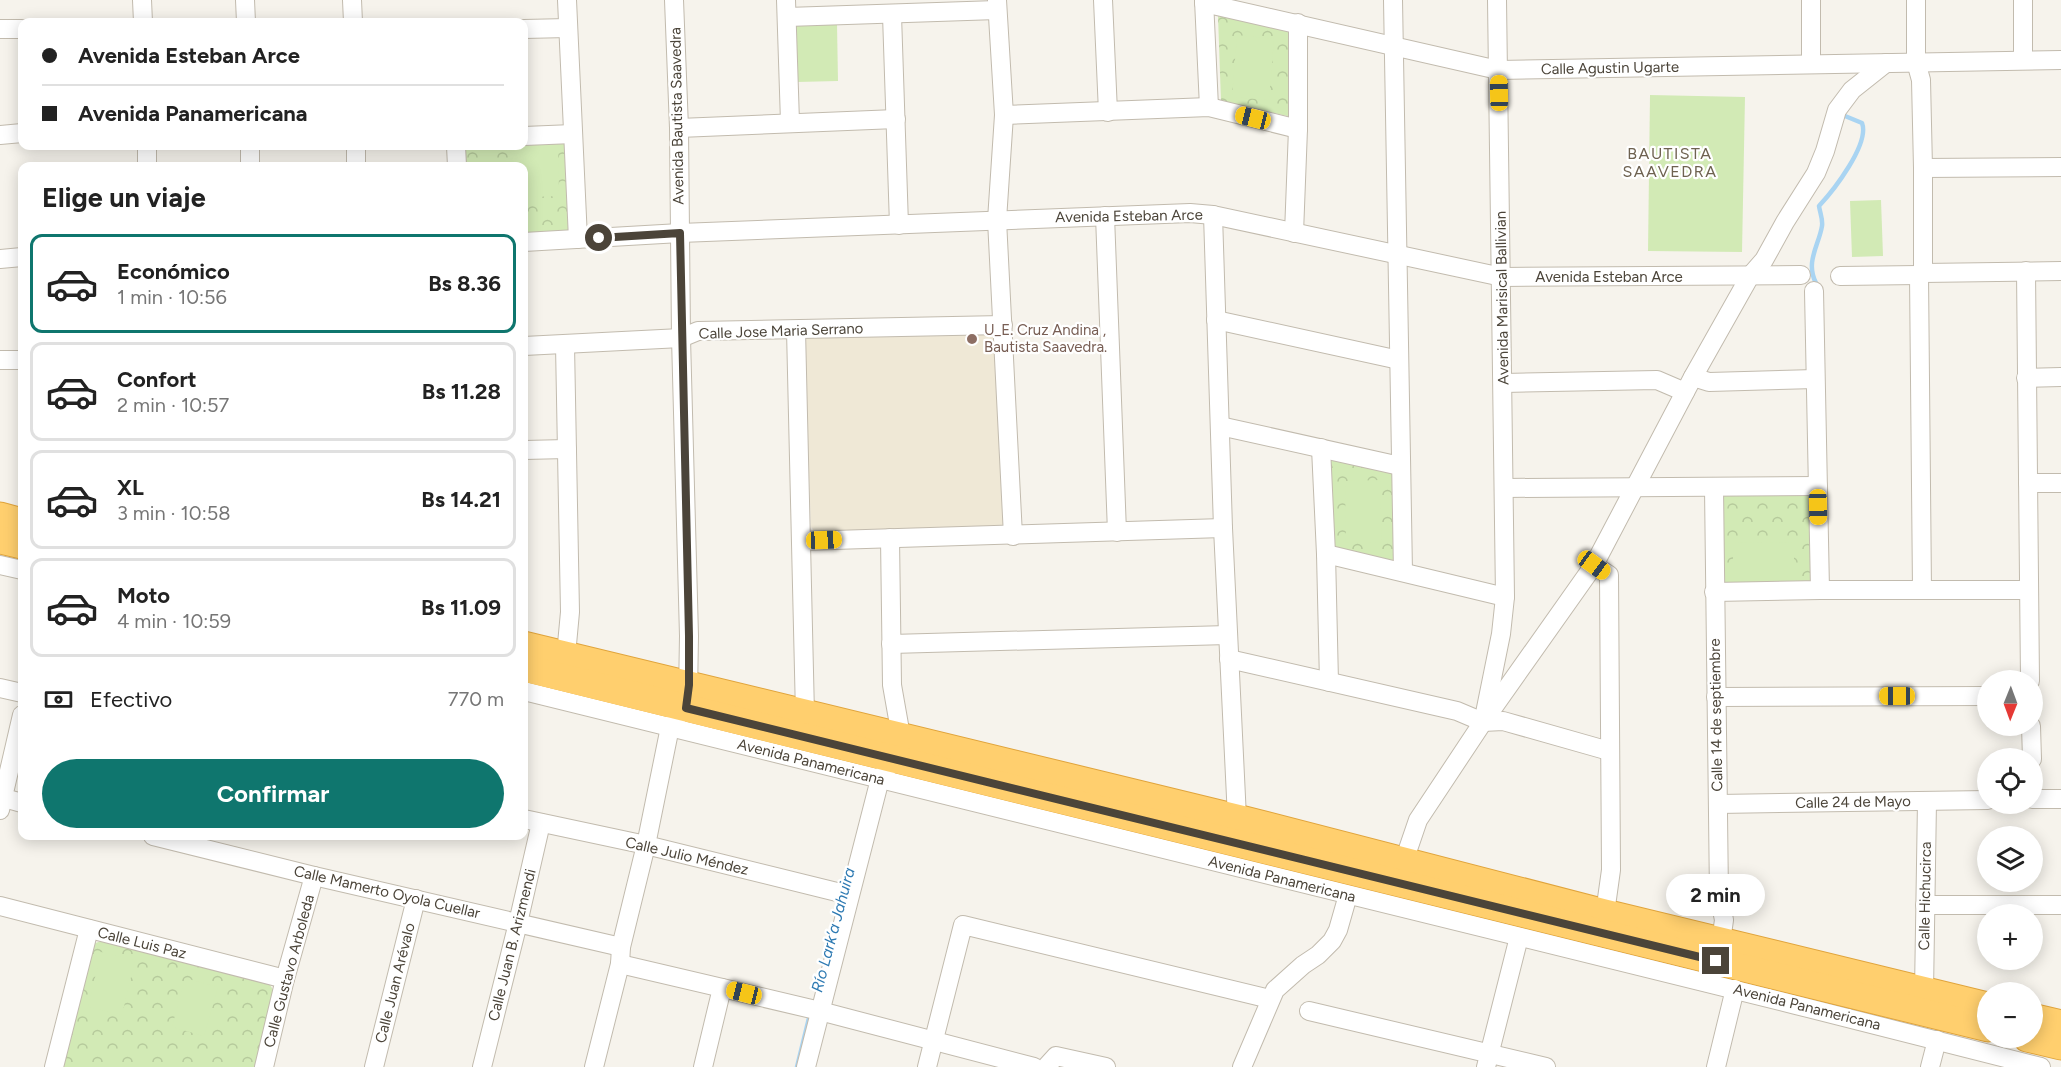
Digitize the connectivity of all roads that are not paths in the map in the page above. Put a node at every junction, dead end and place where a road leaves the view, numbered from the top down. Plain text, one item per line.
1 (142, 0) edge
2 (245, 0) edge
3 (352, 0) edge
4 (567, 0) edge
5 (674, 0) edge
6 (1103, 0) edge
7 (1393, 0) edge
8 (1497, 0) edge
9 (1811, 0) edge
10 (1916, 0) edge
11 (2023, 0) edge
12 (1204, 1) edge
13 (997, 5) edge
14 (786, 9) edge
15 (892, 15) junction
16 (142, 18) edge
17 (246, 18) edge
18 (353, 18) edge
19 (1298, 23) junction
20 (568, 27) junction
21 (0, 29) edge
22 (18, 29) edge
23 (528, 29) edge
24 (1395, 47) junction
25 (2023, 60) junction
26 (2061, 60) edge
27 (1916, 62) junction
28 (1886, 63) junction
29 (1811, 64) junction
30 (1498, 70) junction
31 (1209, 107) junction
32 (1108, 112) junction
33 (1004, 115) junction
34 (896, 119) junction
35 (790, 122) junction
36 (679, 128) junction
37 (1298, 129) junction
38 (18, 133) edge
39 (573, 134) junction
40 (0, 135) edge
41 (528, 136) edge
42 (2061, 167) edge
43 (1923, 168) junction
44 (1213, 215) junction
45 (1105, 216) junction
46 (997, 220) junction
47 (899, 225) junction
48 (680, 233) junction
49 (1294, 233) junction
50 (578, 239) junction
51 (528, 242) edge
52 (1398, 256) junction
53 (18, 257) edge
54 (0, 258) edge
55 (2026, 271) junction
56 (2061, 271) edge
57 (1921, 274) junction
58 (1801, 275) dead end
59 (1749, 276) junction
60 (1840, 276) dead end
61 (1502, 278) junction
62 (1815, 291) dead end
63 (1216, 320) junction
64 (1003, 325) junction
65 (796, 330) junction
66 (681, 338) junction
67 (565, 345) junction
68 (528, 346) edge
69 (0, 360) edge
70 (18, 360) edge
71 (1399, 360) junction
72 (2026, 378) junction
73 (2061, 378) edge
74 (1815, 379) junction
75 (1504, 383) junction
76 (1689, 384) junction
77 (1220, 426) junction
78 (1321, 448) junction
79 (567, 449) junction
80 (528, 450) edge
81 (1400, 465) junction
82 (2028, 483) junction
83 (2061, 483) edge
84 (1635, 486) junction
85 (1818, 486) junction
86 (1505, 488) junction
87 (1714, 488) junction
88 (0, 516) edge
89 (18, 521) edge
90 (1223, 528) junction
91 (1117, 532) junction
92 (1013, 536) junction
93 (890, 538) junction
94 (0, 540) edge
95 (802, 541) junction
96 (18, 544) edge
97 (1326, 554) junction
98 (0, 565) edge
99 (1594, 565) junction
100 (18, 569) edge
101 (1403, 572) junction
102 (1820, 590) junction
103 (1922, 590) junction
104 (2029, 590) junction
105 (1714, 592) junction
106 (1505, 597) junction
107 (1228, 635) junction
108 (891, 644) junction
109 (528, 646) edge
110 (566, 655) junction
111 (1229, 659) junction
112 (528, 669) edge
113 (2030, 670) edge
114 (1329, 682) junction
115 (0, 688) edge
116 (528, 691) edge
117 (18, 692) edge
118 (1977, 696) edge
119 (1716, 697) junction
120 (682, 707) junction
121 (805, 714) junction
122 (1484, 722) junction
123 (18, 732) edge
124 (1609, 751) junction
125 (892, 758) junction
126 (2061, 799) edge
127 (1977, 800) edge
128 (2043, 800) edge
129 (1927, 801) junction
130 (1, 802) edge
131 (18, 803) edge
132 (1718, 804) junction
133 (1237, 818) junction
134 (532, 821) edge
135 (192, 840) edge
136 (212, 842) edge
137 (646, 845) junction
138 (1404, 861) junction
139 (314, 876) junction
140 (849, 895) junction
141 (1348, 895) junction
142 (416, 899) junction
143 (1926, 905) junction
144 (2061, 905) edge
145 (0, 906) edge
146 (1605, 913) junction
147 (518, 923) junction
148 (88, 930) junction
149 (1519, 937) junction
150 (1721, 941) junction
151 (620, 956) junction
152 (285, 979) junction
153 (722, 988) junction
154 (1735, 988) junction
155 (1924, 991) junction
156 (1270, 999) junction
157 (1977, 1003) edge
158 (820, 1011) junction
159 (1310, 1011) dead end
160 (2043, 1020) edge
161 (2061, 1024) edge
162 (1977, 1025) edge
163 (934, 1040) junction
164 (1937, 1040) junction
165 (2043, 1042) edge
166 (2061, 1046) edge
167 (1488, 1060) edge
168 (54, 1067) edge
169 (264, 1067) edge
170 (374, 1067) edge
171 (482, 1067) edge
172 (594, 1067) edge
173 (702, 1067) edge
174 (807, 1067) edge
175 (927, 1067) edge
176 (1034, 1067) edge
177 (1046, 1067) edge
178 (1106, 1067) edge
179 (1242, 1067) edge
180 (1546, 1067) edge
181 (1716, 1067) edge
182 (1929, 1067) edge
183 (2041, 1067) edge

1 - 16 street
2 - 17 street
3 - 18 street
4 - 20 street
5 - 36 street, Avenida Bautista Saavedra
6 - 32 street
7 - 24 street
8 - 30 street, Avenida Marisical Ballivian
9 - 29 street
10 - 27 street
11 - 25 street
12 - 19 street, Calle Agustin Ugarte
12 - 31 street
13 - 15 street
13 - 33 street
14 - 15 street
14 - 35 street
15 - 34 street
19 - 24 street, Calle Agustin Ugarte
19 - 37 street
20 - 23 street
20 - 39 street
21 - 22 street
24 - 30 street, Calle Agustin Ugarte
24 - 52 street
25 - 26 street, Calle Agustin Ugarte
25 - 27 street, Calle Agustin Ugarte
27 - 28 street, Calle Agustin Ugarte
27 - 43 street
28 - 29 street, Calle Agustin Ugarte
28 - 59 street
29 - 30 street, Calle Agustin Ugarte
30 - 61 street, Avenida Marisical Ballivian
31 - 32 street
31 - 37 street
32 - 33 street
33 - 46 street
34 - 35 street
34 - 47 street
35 - 36 street
36 - 48 street, Avenida Bautista Saavedra
37 - 49 street
38 - 40 street
39 - 41 street
39 - 50 street
42 - 43 street
43 - 57 street
44 - 45 street, Avenida Esteban Arce
44 - 49 street, Avenida Esteban Arce
44 - 63 street
45 - 46 street, Avenida Esteban Arce
45 - 91 street
46 - 47 street, Avenida Esteban Arce
46 - 64 street
47 - 48 street, Avenida Esteban Arce
48 - 50 street, Avenida Esteban Arce
48 - 66 street, Avenida Bautista Saavedra
49 - 52 street, Avenida Esteban Arce
50 - 51 street, Avenida Esteban Arce
52 - 61 street, Avenida Esteban Arce
52 - 71 street
53 - 54 street
55 - 56 street
55 - 57 street
55 - 72 street
57 - 60 street
57 - 103 street
58 - 59 street, Avenida Esteban Arce
59 - 61 street, Avenida Esteban Arce
59 - 76 street
61 - 75 street, Avenida Marisical Ballivian
62 - 74 street
63 - 71 street
63 - 77 street
64 - 65 street, Calle Jose Maria Serrano
64 - 92 street
65 - 66 street, Calle Jose Maria Serrano
65 - 95 street
66 - 67 street, Calle Jose Maria Serrano
66 - 120 street, Avenida Bautista Saavedra
67 - 68 street, Calle Jose Maria Serrano
67 - 79 street
69 - 70 street
71 - 81 street
72 - 73 street
72 - 82 street
74 - 76 street
74 - 85 street
75 - 76 street
75 - 86 street, Avenida Marisical Ballivian
76 - 84 street
77 - 78 street
77 - 90 street
78 - 81 street
78 - 97 street
79 - 80 street
79 - 110 street
81 - 101 street
82 - 83 street
82 - 104 street
84 - 86 street
84 - 87 street
84 - 99 street
85 - 87 street
85 - 102 street
86 - 106 street, Avenida Marisical Ballivian
87 - 105 street, Calle 14 de septiembre
88 - 89 highway
90 - 91 street
90 - 107 street
91 - 92 street
92 - 93 street
93 - 95 street
93 - 108 street
94 - 96 highway
95 - 121 street
97 - 101 street
97 - 114 street
98 - 100 street
99 - 122 street
99 - 124 street
101 - 106 street
102 - 103 street
102 - 105 street
103 - 104 street
104 - 113 street
105 - 119 street, Calle 14 de septiembre
106 - 122 street, Avenida Marisical Ballivian
107 - 108 street
107 - 111 street
108 - 125 street
109 - 110 highway, Avenida Panamericana
110 - 120 highway, Avenida Panamericana
111 - 114 street
111 - 133 street
112 - 120 highway, Avenida Panamericana
114 - 122 street
115 - 117 street
116 - 120 street, Avenida Panamericana
118 - 119 street
119 - 132 street, Calle 14 de septiembre
120 - 121 highway, Avenida Panamericana
120 - 125 highway, Avenida Panamericana
120 - 137 street, Avenida Bautista Saavedra
121 - 125 highway, Avenida Panamericana
122 - 124 street
122 - 138 street
123 - 130 street
124 - 146 street
125 - 133 highway, Avenida Panamericana
125 - 140 street
125 - 141 street, Avenida Panamericana
125 - 162 highway, Avenida Panamericana
126 - 128 street
127 - 129 street, Calle 24 de Mayo
129 - 132 street, Calle 24 de Mayo
129 - 143 street, Calle Hichucirca
130 - 131 street
132 - 150 street, Calle 14 de septiembre
133 - 138 highway, Avenida Panamericana
134 - 137 street, Calle Julio Méndez
134 - 147 street, Calle Juan B. Arizmendi
135 - 136 street, Calle Mamerto Oyola Cuellar
136 - 139 street, Calle Mamerto Oyola Cuellar
137 - 140 street, Calle Julio Méndez
137 - 151 street, Avenida Bautista Saavedra
138 - 146 highway, Avenida Panamericana
139 - 142 street, Calle Mamerto Oyola Cuellar
139 - 152 street, Calle Gustavo Arboleda
140 - 158 street
141 - 149 street, Avenida Panamericana
141 - 156 street
142 - 147 street, Calle Mamerto Oyola Cuellar
142 - 170 street, Calle Juan Arévalo
143 - 144 street
143 - 155 street, Calle Hichucirca
145 - 148 street, Calle Luis Paz
146 - 150 highway, Avenida Panamericana
147 - 151 street, Calle Mamerto Oyola Cuellar
147 - 171 street, Calle Juan B. Arizmendi
148 - 152 street, Calle Luis Paz
148 - 168 street
149 - 154 street, Avenida Panamericana
149 - 167 street
150 - 155 highway, Avenida Panamericana
151 - 153 street, Calle Mamerto Oyola Cuellar
151 - 172 street, Avenida Bautista Saavedra
152 - 169 street, Calle Gustavo Arboleda
153 - 158 street, Calle Mamerto Oyola Cuellar
153 - 173 street
154 - 164 street, Avenida Panamericana
154 - 181 street
155 - 157 highway, Avenida Panamericana
156 - 163 street
156 - 179 street
158 - 163 street, Calle Mamerto Oyola Cuellar
158 - 174 street
159 - 167 street
160 - 161 highway
163 - 175 street
163 - 176 street, Calle Mamerto Oyola Cuellar
164 - 182 street
164 - 183 street, Avenida Panamericana
165 - 166 highway
167 - 180 street
177 - 178 street

